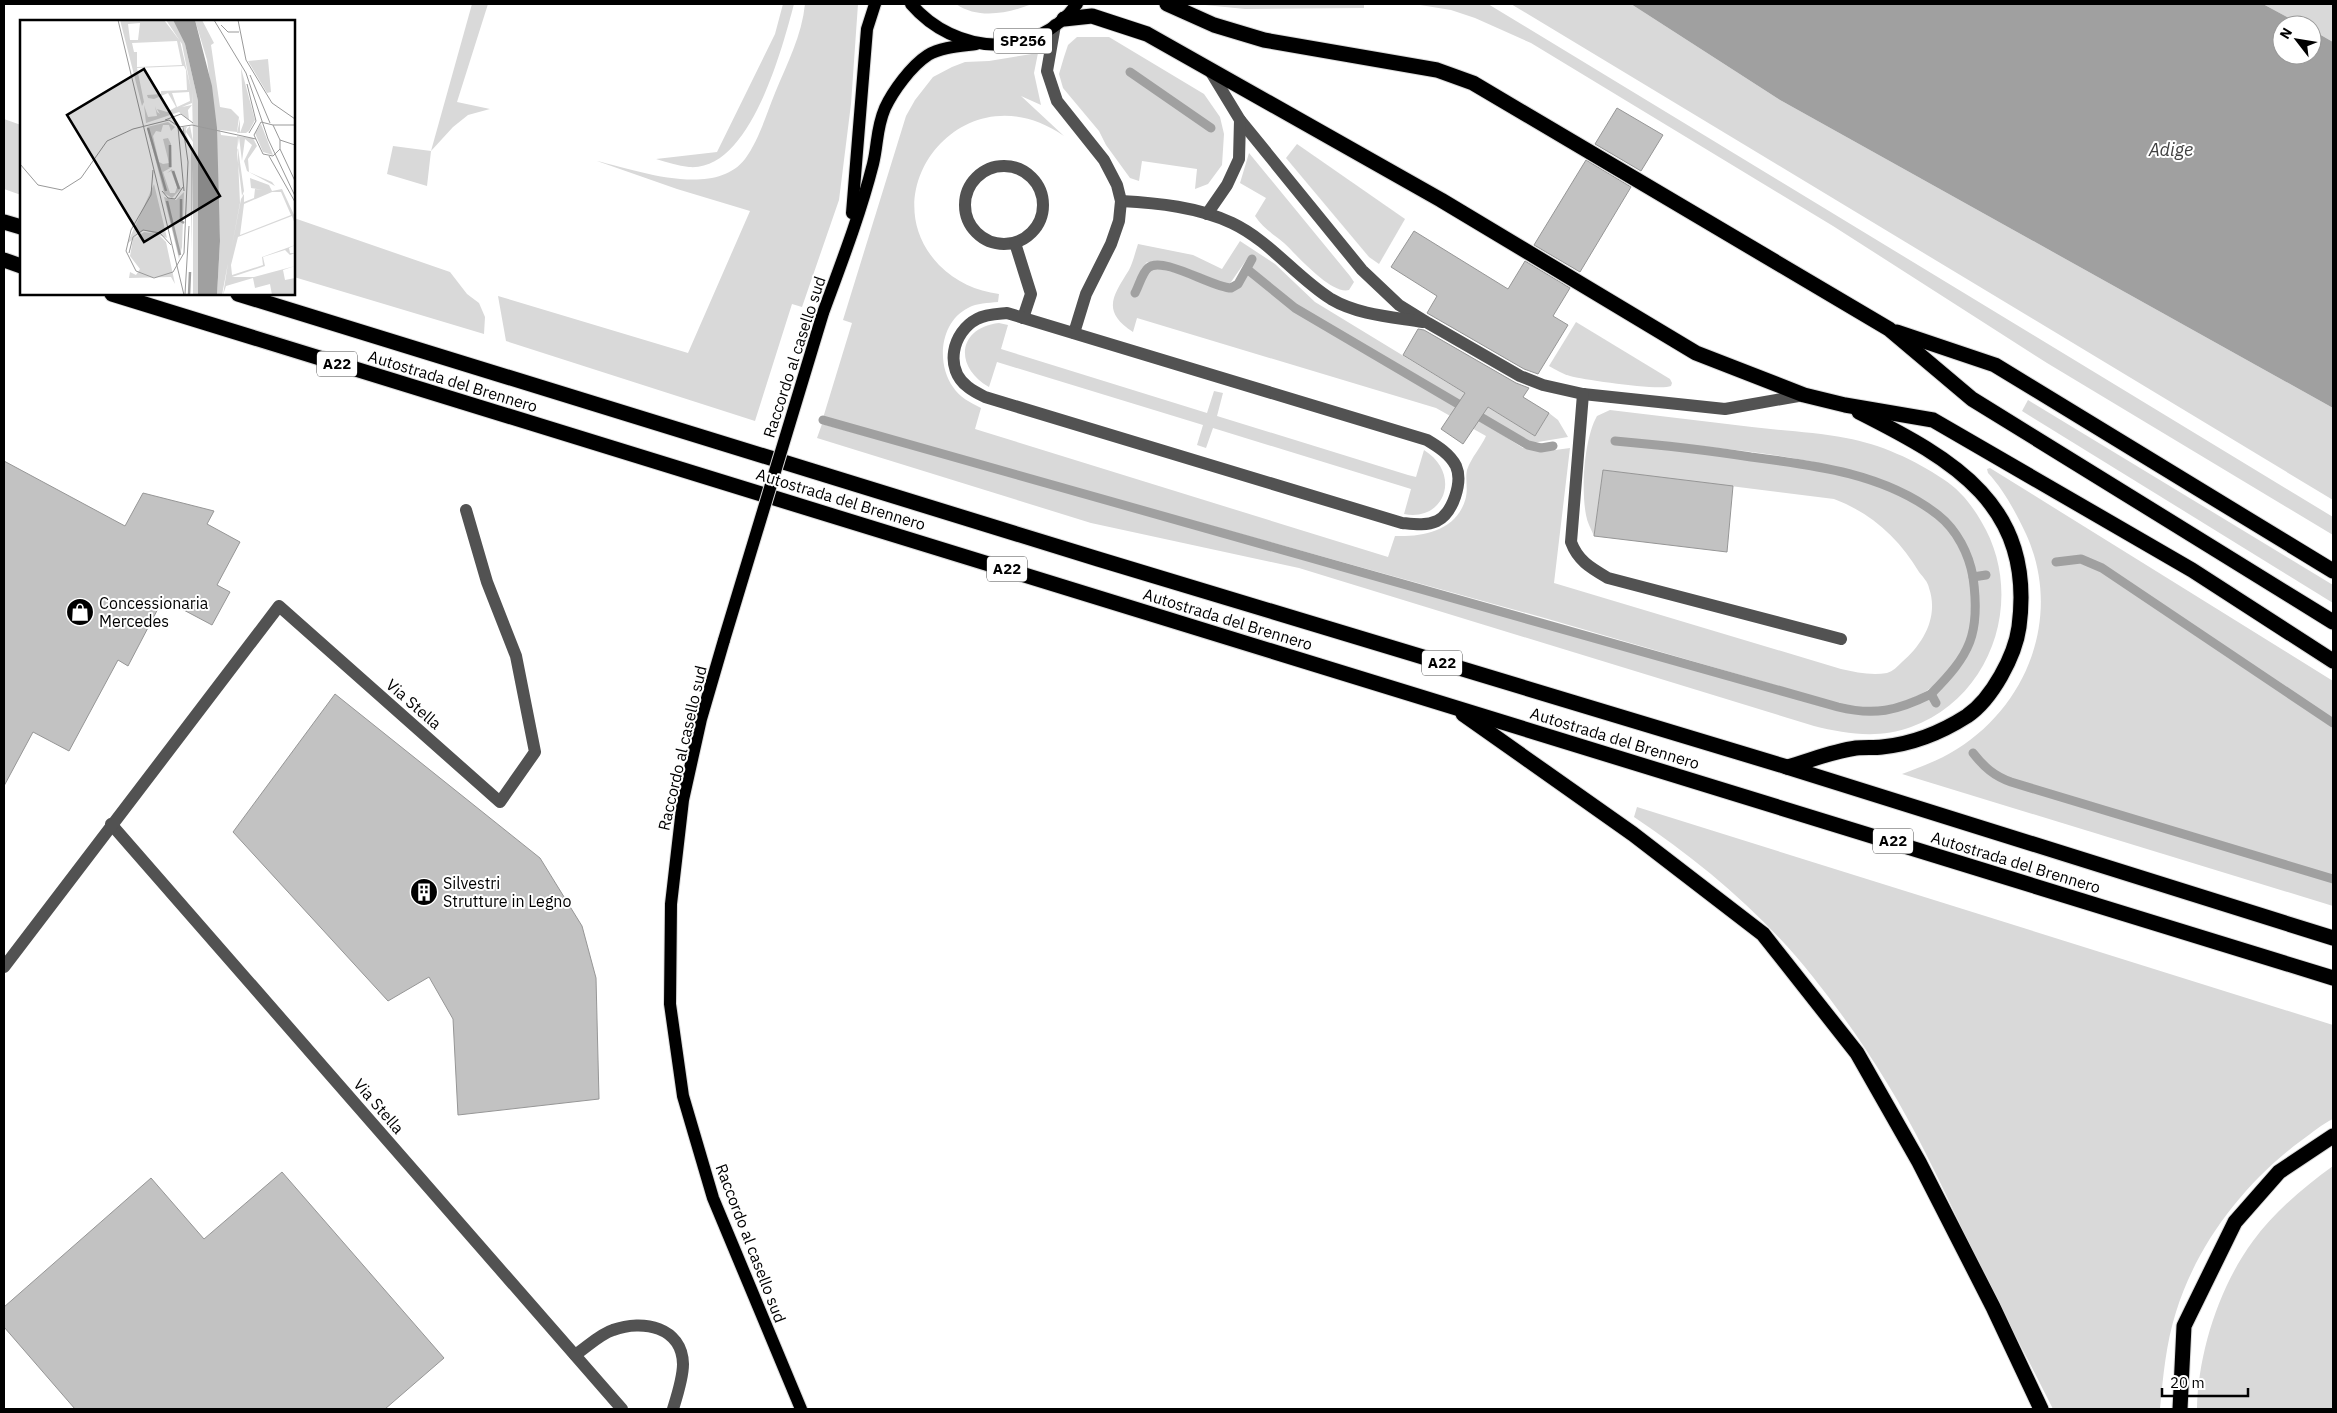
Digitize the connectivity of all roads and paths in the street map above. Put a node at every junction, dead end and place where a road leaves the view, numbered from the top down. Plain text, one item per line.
1 (875, 4) edge
2 (911, 4) edge
3 (1077, 4) edge
4 (1167, 4) edge
5 (1060, 22) junction
6 (976, 44) junction
7 (1208, 68) junction
8 (1240, 120) junction
9 (1120, 201) junction
10 (1207, 214) junction
11 (4, 222) edge
12 (20, 227) edge
13 (849, 241) junction
14 (1015, 243) junction
15 (4, 260) edge
16 (20, 266) edge
17 (115, 295) edge
18 (241, 295) edge
19 (1023, 318) junction
20 (1428, 323) junction
21 (1888, 329) junction
22 (1074, 333) junction
23 (1583, 394) junction
24 (1804, 395) junction
25 (1845, 405) junction
26 (466, 510) dead end
27 (2333, 570) edge
28 (2333, 622) edge
29 (1841, 639) dead end
30 (2333, 661) edge
31 (1452, 706) junction
32 (1787, 767) junction
33 (111, 824) junction
34 (2333, 938) edge
35 (4, 967) edge
36 (2333, 978) edge
37 (2333, 1136) edge
38 (575, 1355) junction
39 (622, 1409) edge
40 (673, 1409) edge
41 (801, 1409) edge
42 (2041, 1409) edge
43 (2180, 1409) edge

1 - 13 main road, Raccordo al casello sud / SP256
2 - 6 main road, Raccordo al casello sud / SP256
3 - 5 main road, Raccordo al casello sud / SP256
4 - 21 highway
5 - 6 main road, Raccordo al casello sud / SP256
5 - 7 highway
5 - 9 street
6 - 13 main road, Raccordo al casello sud / SP256
7 - 8 street
7 - 24 highway
8 - 10 street
8 - 20 street
9 - 10 street
9 - 22 street
10 - 20 street
11 - 12 highway
13 - 41 main road, Raccordo al casello sud / SP256, bridge
14 - 14 street
14 - 19 street
15 - 16 highway
17 - 31 highway, Autostrada del Brennero / A22
18 - 32 highway, Autostrada del Brennero / A22
19 - 22 street
19 - 22 street
20 - 23 street
21 - 27 highway
21 - 28 highway
23 - 24 street
23 - 29 street
24 - 25 highway
25 - 30 highway
25 - 32 highway
26 - 33 street, Via Stella
31 - 36 highway, Autostrada del Brennero / A22
31 - 42 highway
32 - 34 highway, Autostrada del Brennero / A22
33 - 35 street, Via Stella
33 - 38 street, Via Stella
37 - 43 highway
38 - 39 street, Via Stella
38 - 40 street

